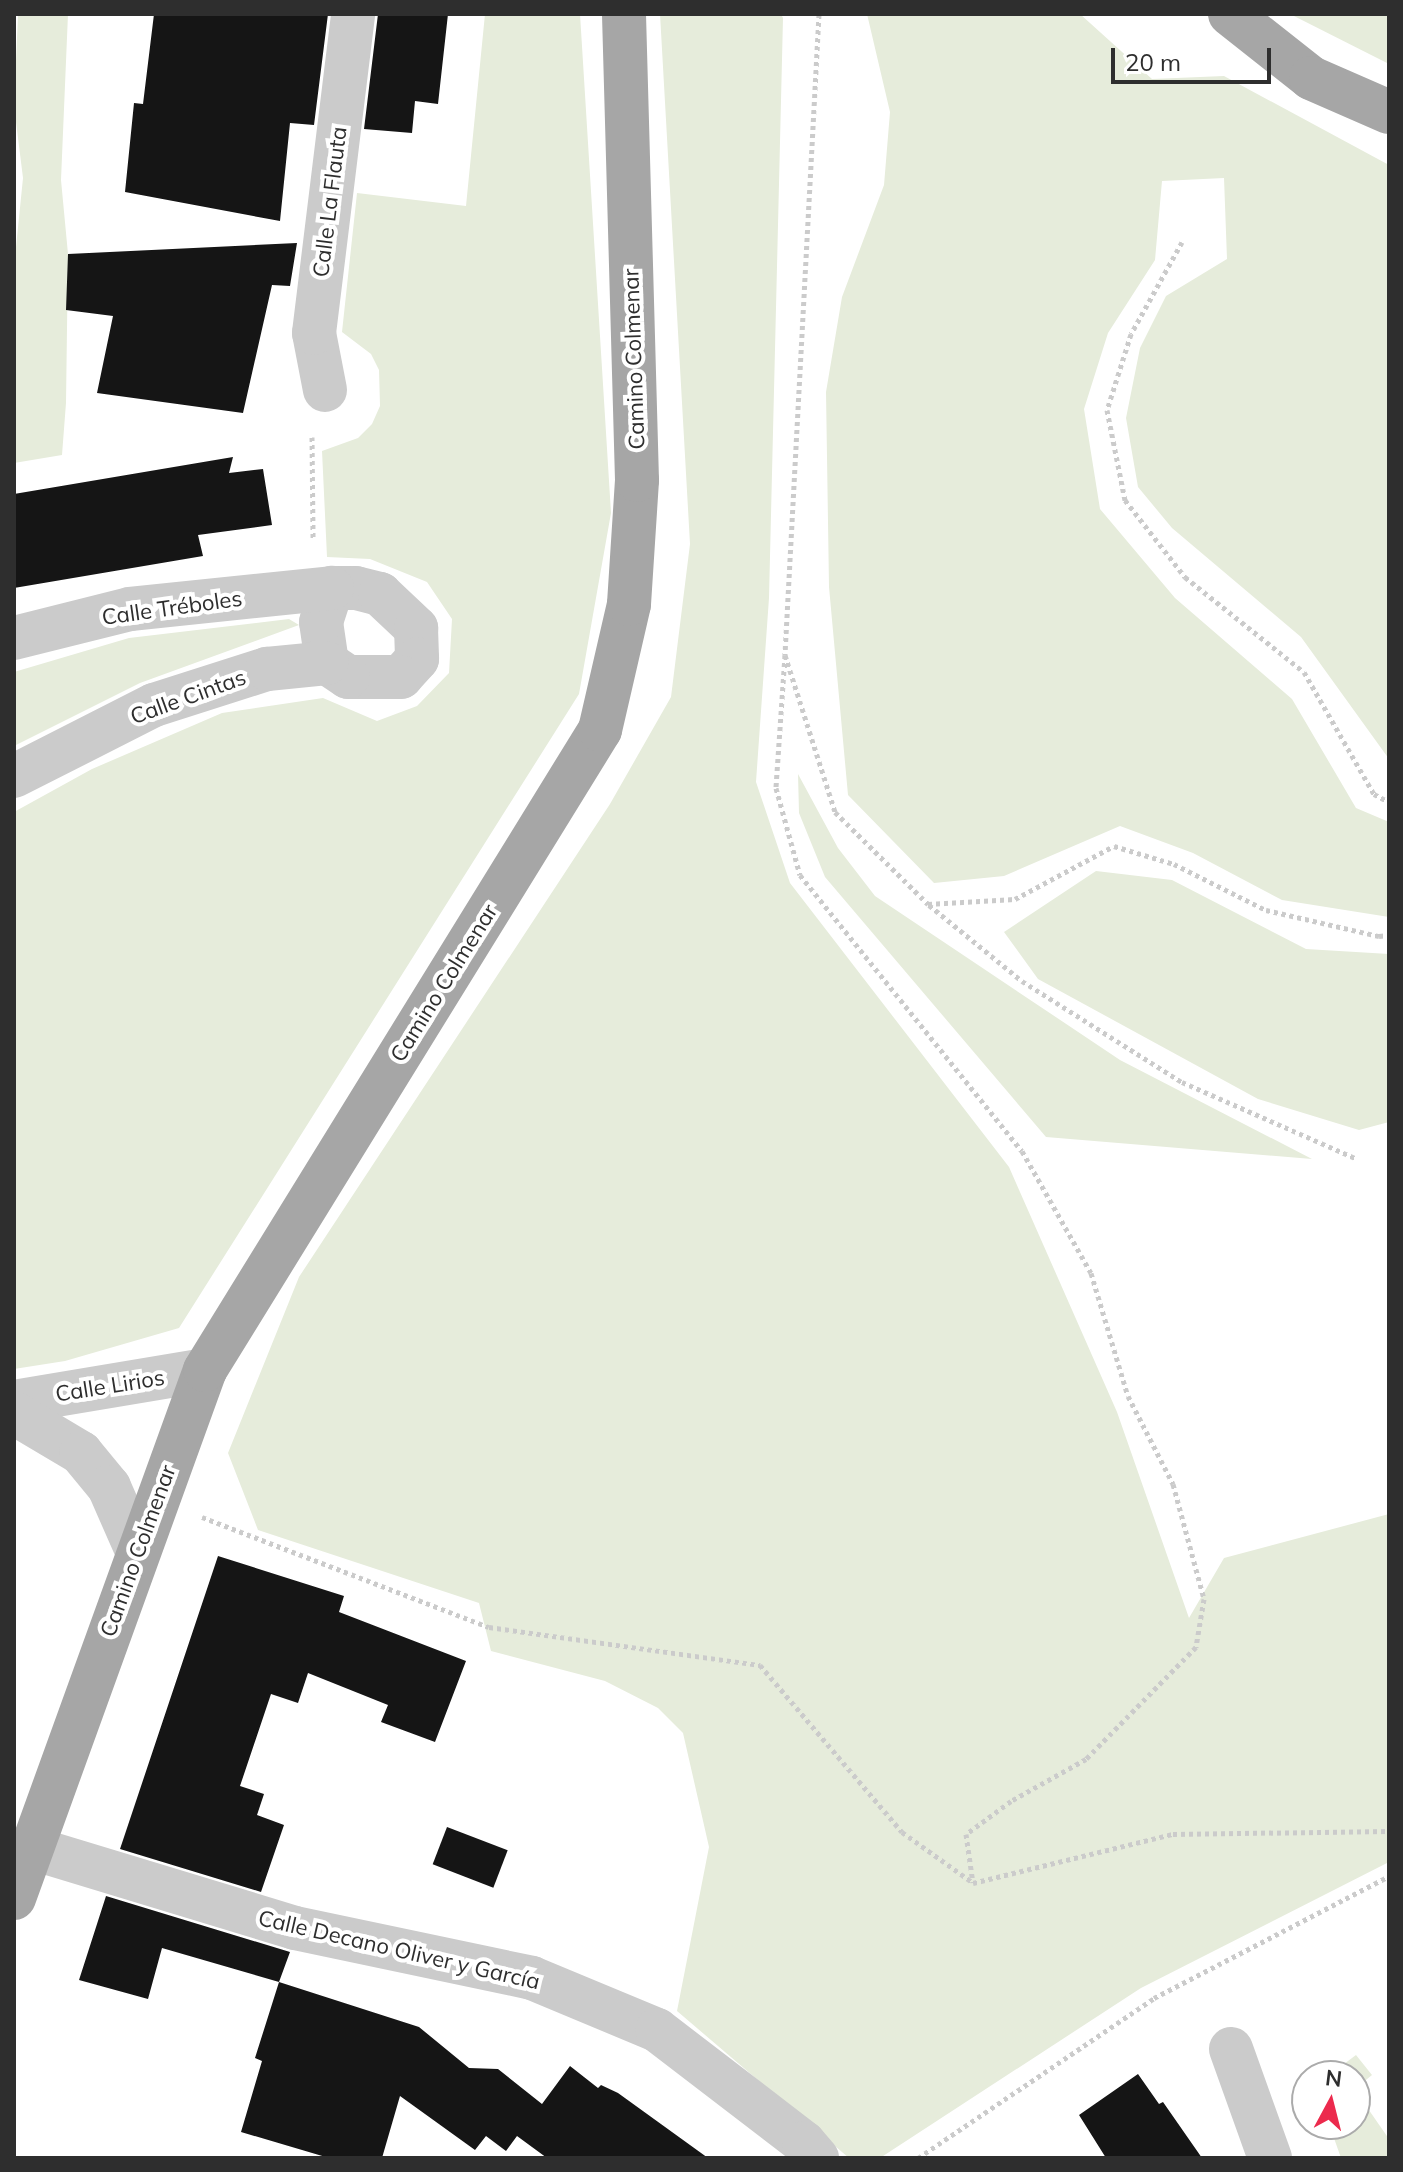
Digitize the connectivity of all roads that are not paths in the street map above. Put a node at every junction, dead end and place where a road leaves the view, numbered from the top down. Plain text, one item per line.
1 (353, 14) edge
2 (624, 14) edge
3 (1230, 14) edge
4 (1389, 112) edge
5 (325, 390) dead end
6 (332, 588) junction
7 (14, 638) edge
8 (327, 663) junction
9 (14, 776) edge
10 (205, 1370) junction
11 (14, 1402) edge
12 (14, 1413) edge
13 (138, 1553) junction
14 (32, 1848) junction
15 (14, 1898) edge
16 (1231, 2049) dead end
17 (817, 2158) edge
18 (1270, 2158) edge

1 - 5 street, Calle La Flauta
2 - 10 main road, Camino Colmenar
3 - 4 main road
6 - 7 street, Calle Tréboles
6 - 8 street
6 - 8 street
8 - 9 street, Calle Cintas
10 - 11 street, Calle Lirios
10 - 13 main road, Camino Colmenar
12 - 13 street, Calle Lirios
13 - 14 main road, Camino Colmenar
14 - 15 main road, Camino Colmenar
14 - 17 street, Calle Decano Oliver y García
16 - 18 street

